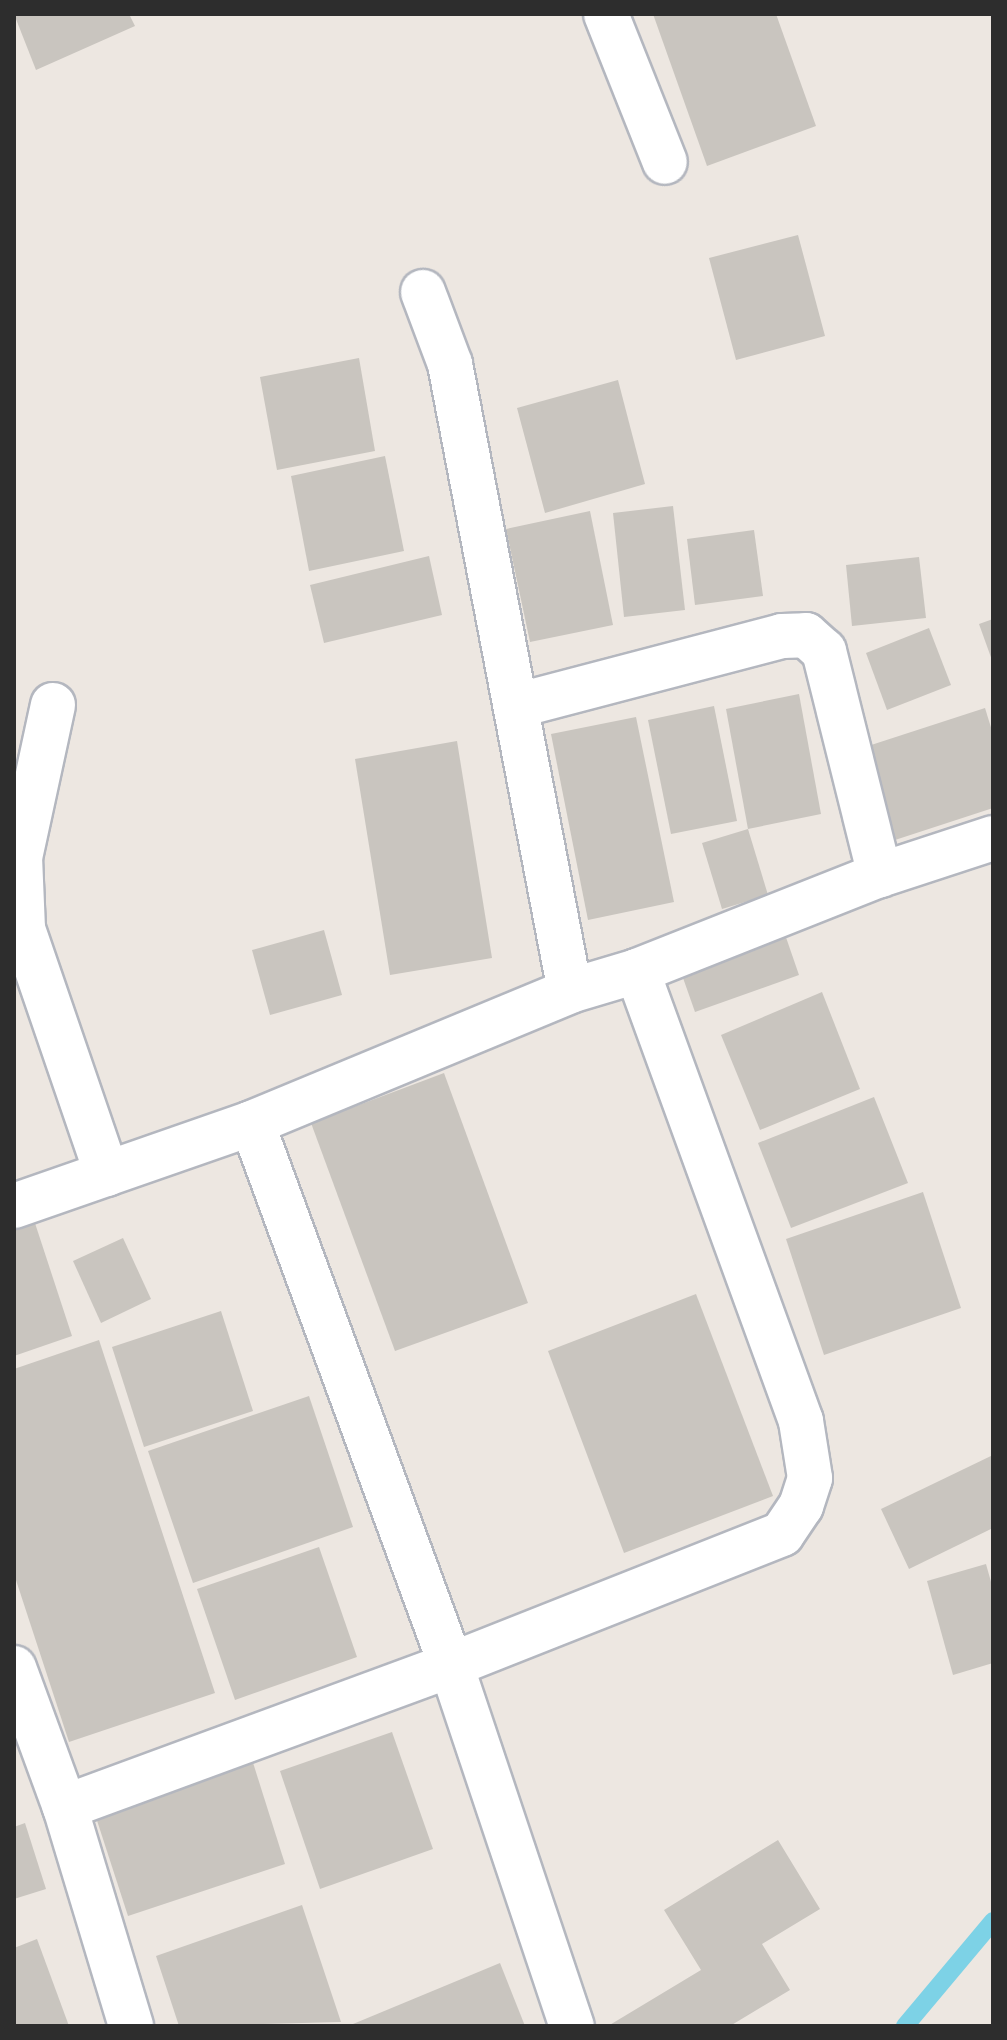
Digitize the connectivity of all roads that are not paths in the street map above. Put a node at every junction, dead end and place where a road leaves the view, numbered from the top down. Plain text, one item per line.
1 (606, 14) edge
2 (665, 162) dead end
3 (423, 292) dead end
4 (53, 705) dead end
5 (519, 705) junction
6 (993, 838) edge
7 (880, 875) junction
8 (637, 971) junction
9 (570, 991) junction
10 (252, 1123) junction
11 (107, 1174) junction
12 (14, 1206) edge
13 (451, 1665) junction
14 (14, 1668) edge
15 (65, 1807) junction
16 (131, 2026) edge
17 (572, 2026) edge

1 - 2 street
3 - 5 street
4 - 11 street
5 - 7 street
5 - 9 street
6 - 7 street
7 - 8 street
8 - 9 street
8 - 13 street
9 - 10 street
10 - 11 street
10 - 13 street
11 - 12 street
13 - 15 street
13 - 17 street
14 - 15 street
15 - 16 street

